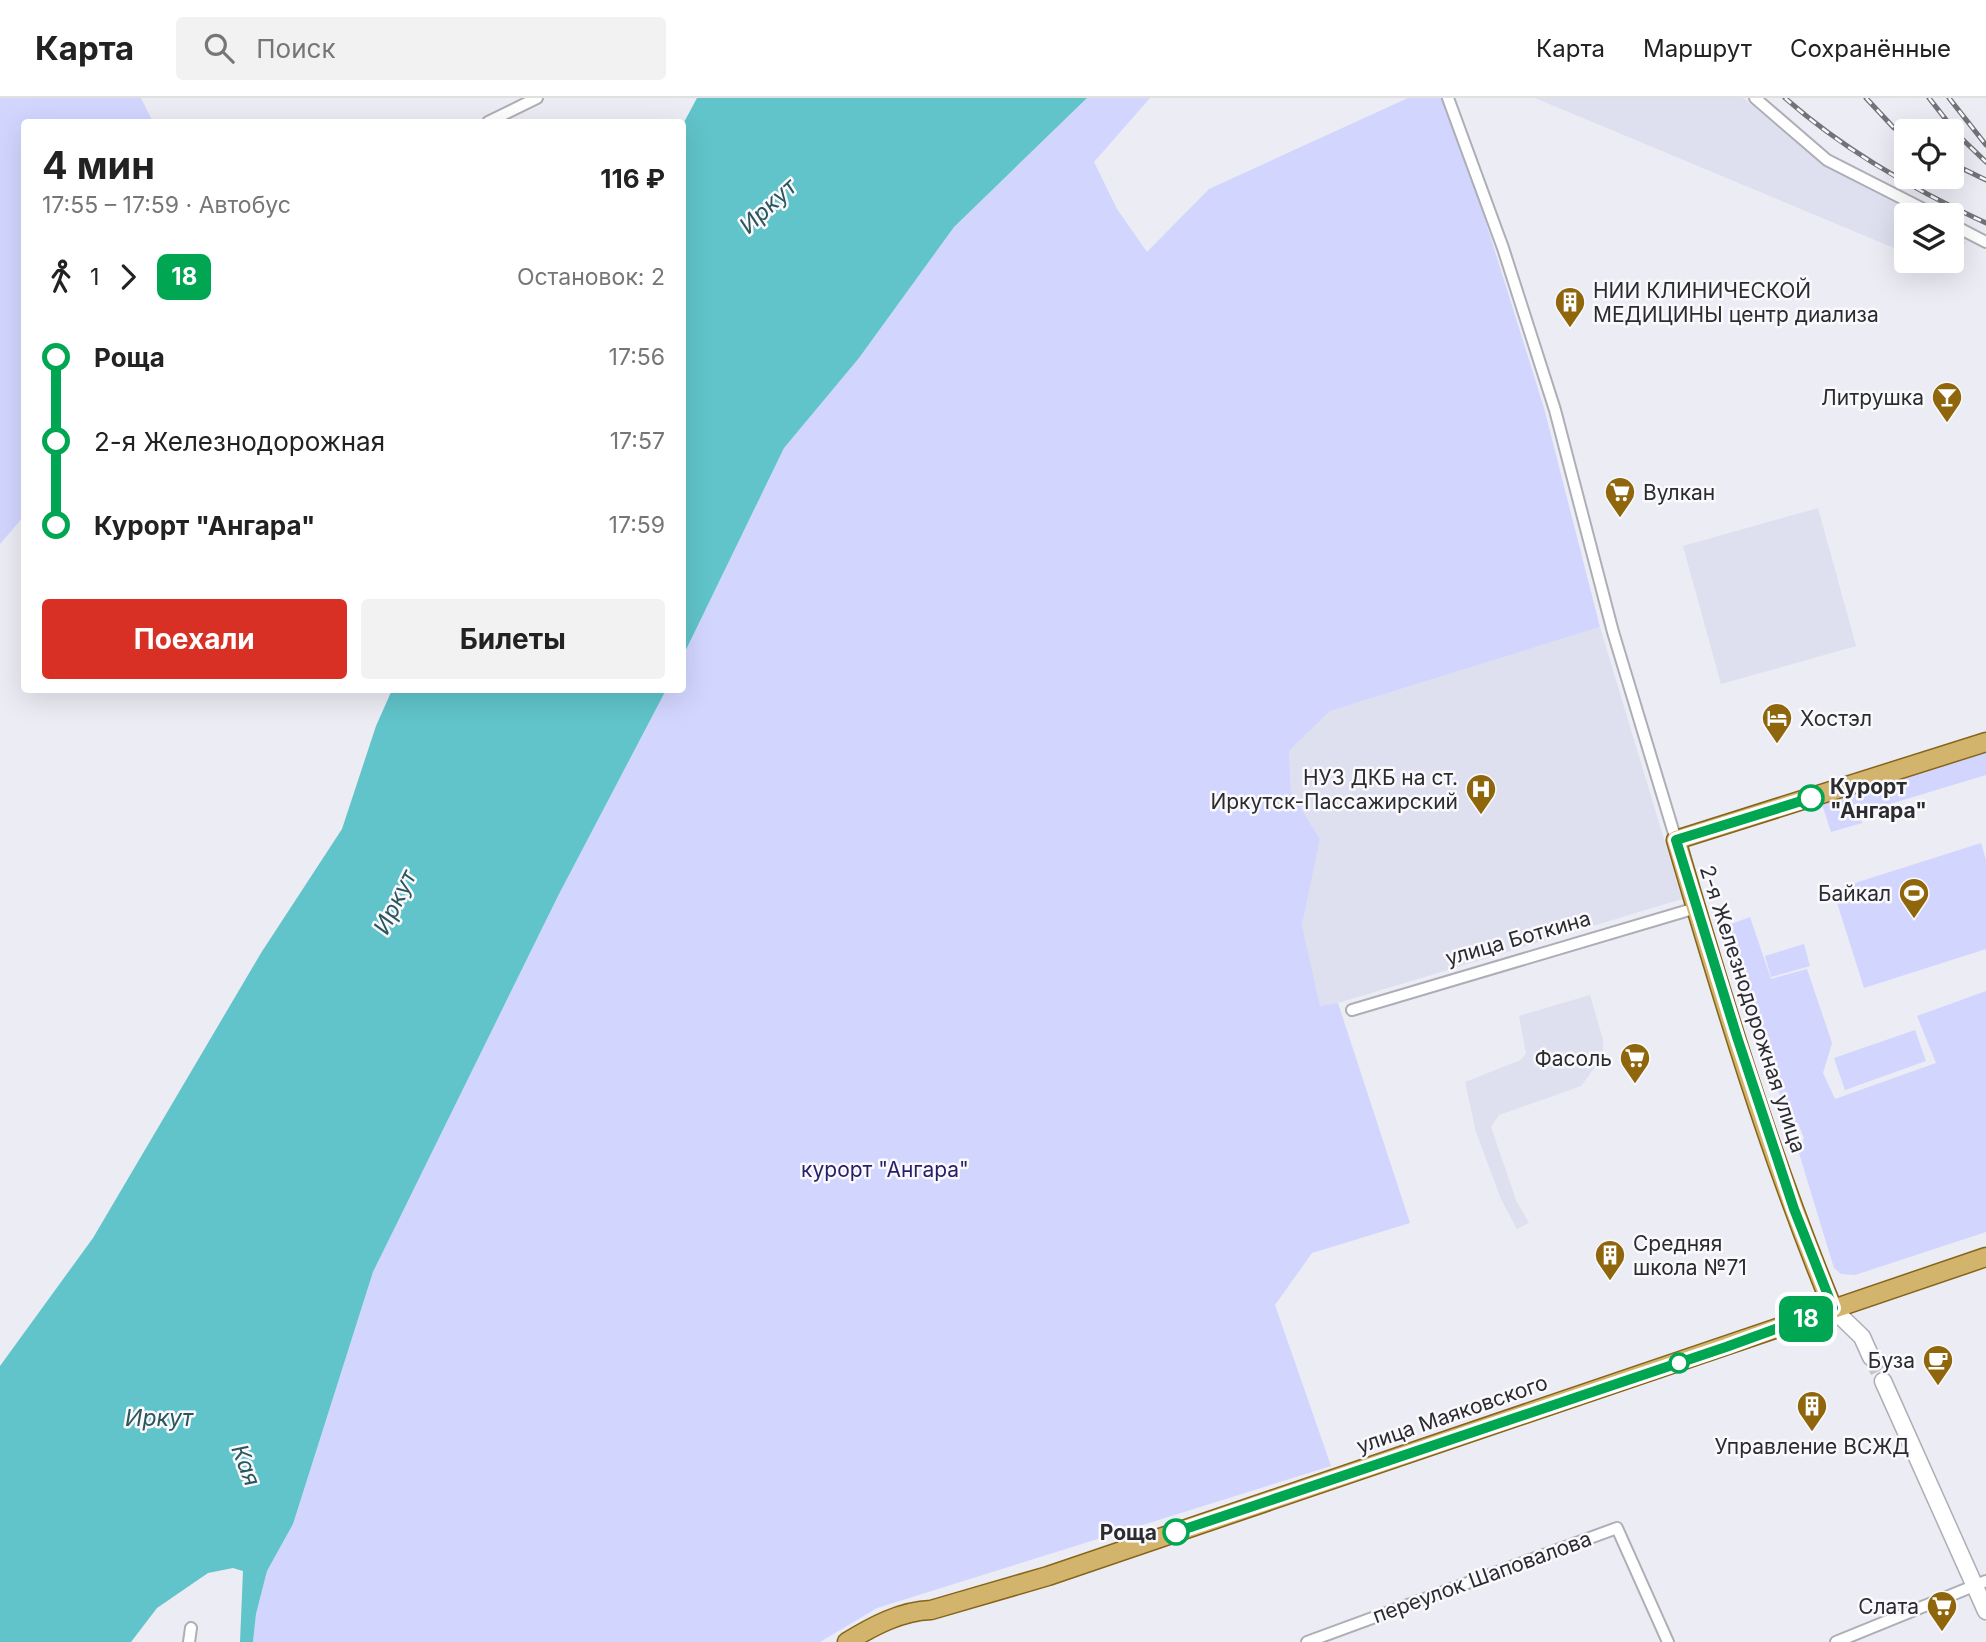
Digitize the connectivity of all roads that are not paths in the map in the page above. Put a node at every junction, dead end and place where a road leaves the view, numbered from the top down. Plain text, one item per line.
1 (537, 98) edge
2 (1448, 98) edge
3 (1755, 98) edge
4 (494, 119) edge
5 (1912, 203) edge
6 (1964, 231) edge
7 (1986, 242) edge
8 (1986, 742) edge
9 (1676, 840) junction
10 (1696, 908) junction
11 (1352, 1010) dead end
12 (1986, 1257) edge
13 (1833, 1308) junction
14 (1871, 1357) tunnel mouth
15 (1882, 1381) tunnel mouth
16 (1981, 1584) edge
17 (932, 1610) junction
18 (1986, 1611) edge
19 (191, 1628) dead end
20 (188, 1642) edge
21 (847, 1642) edge
22 (865, 1642) edge
23 (1307, 1642) edge
24 (1668, 1642) edge
25 (1836, 1642) edge

1 - 4 street
2 - 9 street, 2-я Железнодорожная улица
3 - 5 street
6 - 7 street
8 - 9 main road
9 - 10 main road, 2-я Железнодорожная улица
10 - 11 street, улица Боткина
10 - 13 main road, 2-я Железнодорожная улица
12 - 13 main road, улица Маяковского
13 - 14 main road, 2-я Железнодорожная улица
13 - 17 main road, улица Маяковского
15 - 16 main road
16 - 18 main road
16 - 25 street
17 - 21 main road, улица Маяковского
17 - 22 main road, улица Маяковского
19 - 20 street
23 - 24 street, переулок Шаповалова

